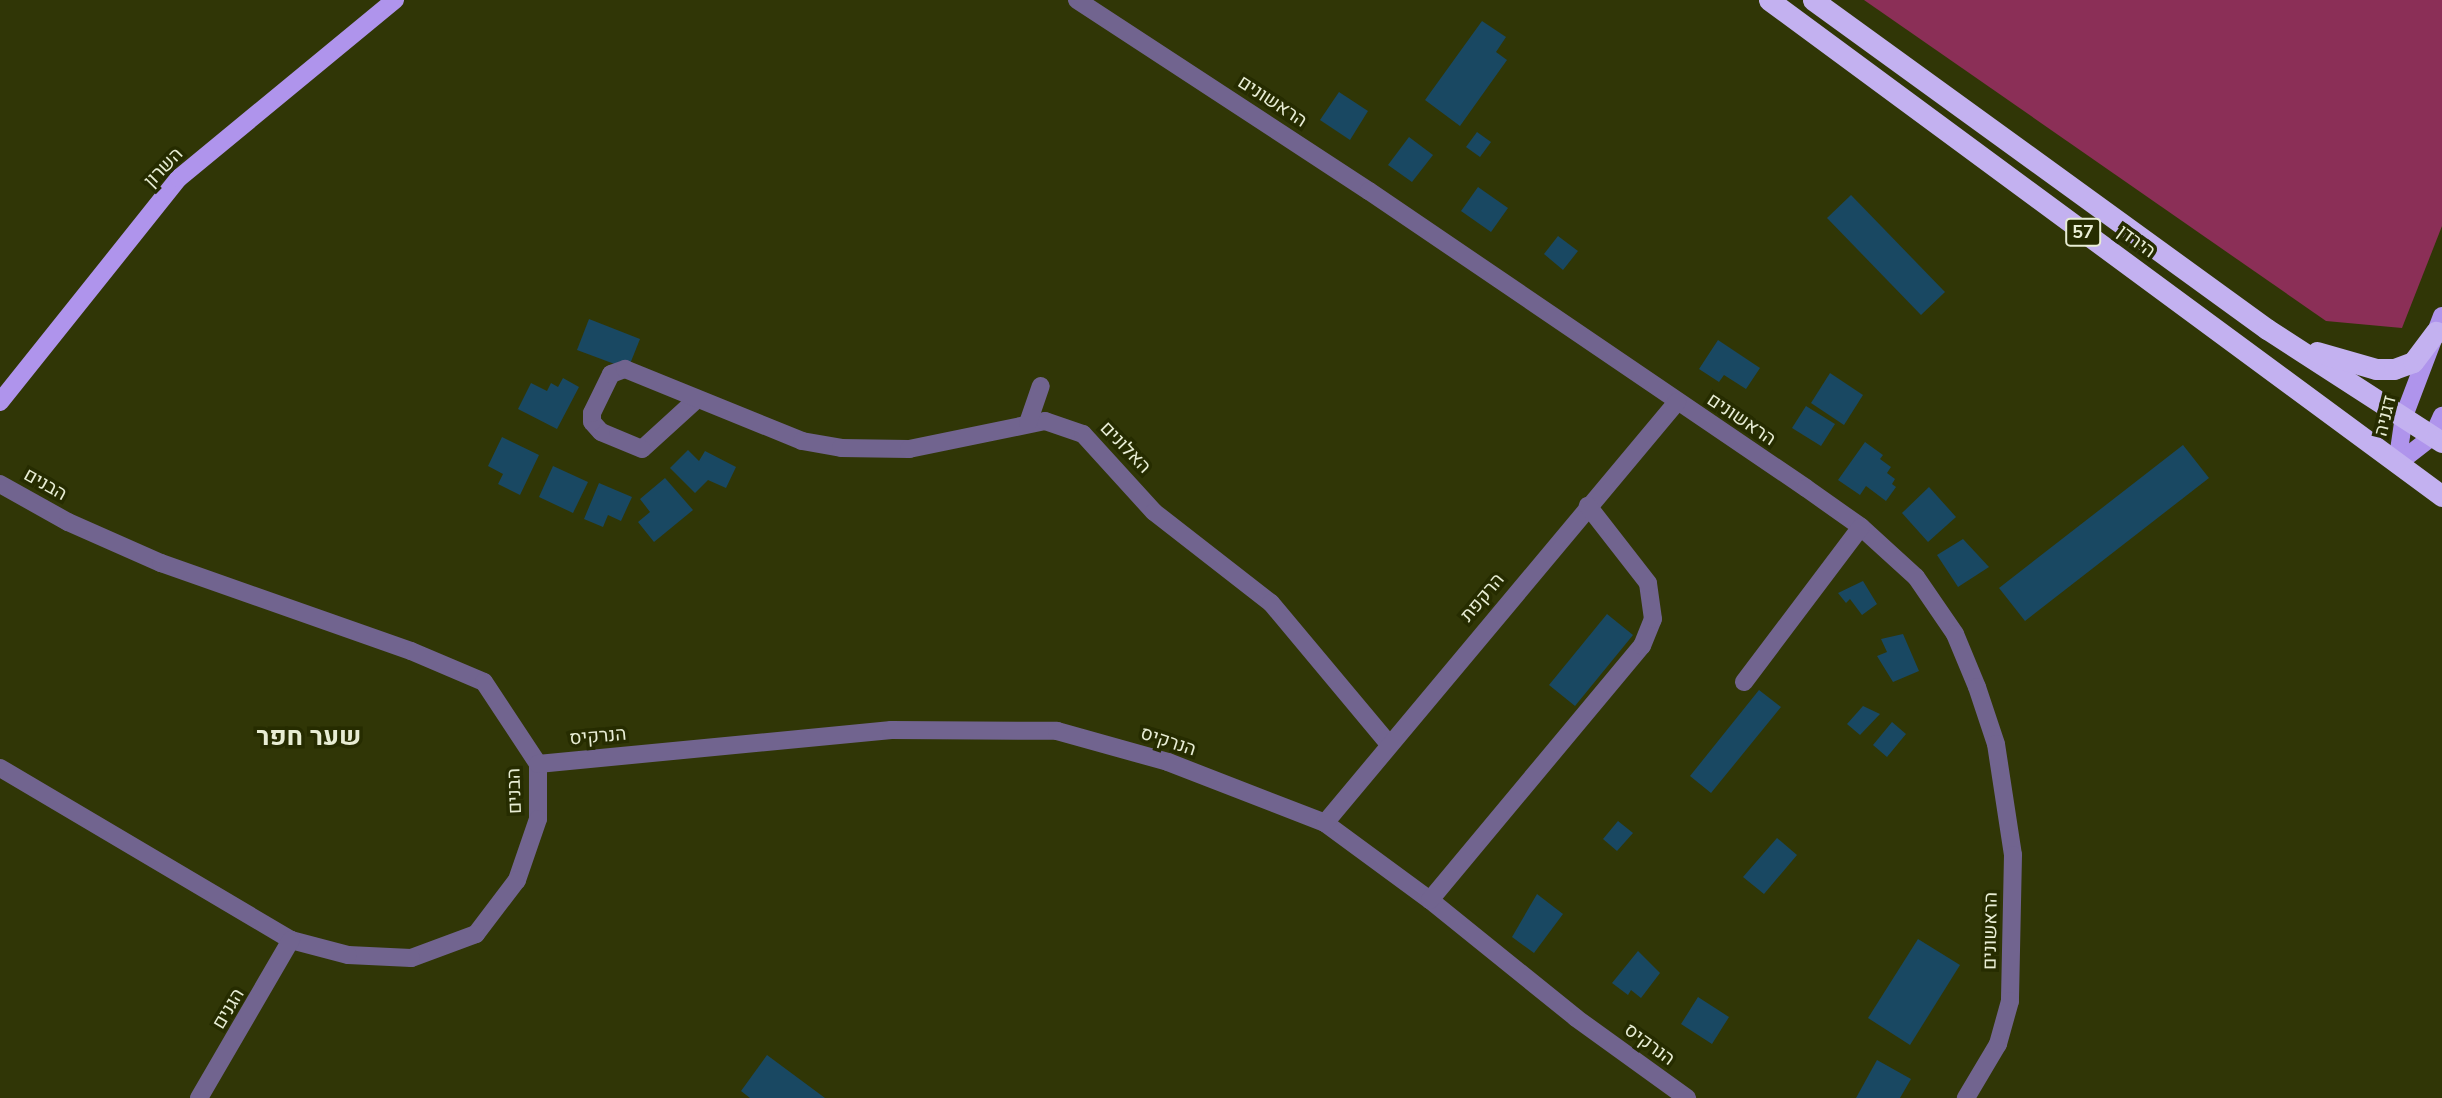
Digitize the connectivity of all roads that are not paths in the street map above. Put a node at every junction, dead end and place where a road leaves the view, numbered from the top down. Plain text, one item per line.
1 (395, 0) edge
2 (1077, 0) edge
3 (1769, 0) edge
4 (1812, 0) edge
5 (2439, 324) edge
6 (2294, 346) junction
7 (1041, 386) dead end
8 (697, 399) junction
9 (0, 402) edge
10 (1677, 402) junction
11 (2404, 416) junction
12 (2442, 416) edge
13 (1028, 424) junction
14 (2438, 439) edge
15 (2397, 464) junction
16 (0, 484) edge
17 (2442, 496) edge
18 (1588, 506) junction
19 (1861, 527) junction
20 (1744, 682) dead end
21 (1388, 743) junction
22 (538, 764) junction
23 (0, 768) edge
24 (1325, 823) junction
25 (1430, 901) junction
26 (291, 940) junction
27 (199, 1098) edge
28 (1687, 1098) edge
29 (1966, 1098) edge

1 - 9 main road, השרון
2 - 10 street, הראשונים
3 - 15 highway, הירדן / 57
4 - 6 highway, הירדן / 57
5 - 6 highway
5 - 11 main road, דגניה
6 - 11 highway, הירדן / 57
7 - 13 street
8 - 8 street, האלונים
8 - 13 street, האלונים
10 - 18 street, הרקפת
10 - 19 street, הראשונים
11 - 14 highway, הירדן / 57
11 - 15 main road, דגניה
12 - 14 main road, דגניה
13 - 21 street, האלונים
14 - 15 main road, דגניה
15 - 17 highway, הירדן / 57
16 - 22 street, הבנים
18 - 21 street, הרקפת
18 - 25 street
19 - 20 street
19 - 29 street, הראשונים
21 - 24 street, הרקפת
22 - 24 street, הנרקיס
22 - 26 street, הבנים
23 - 26 street, הבנים
24 - 25 street, הנרקיס
25 - 28 street, הנרקיס
26 - 27 street, הגנים

